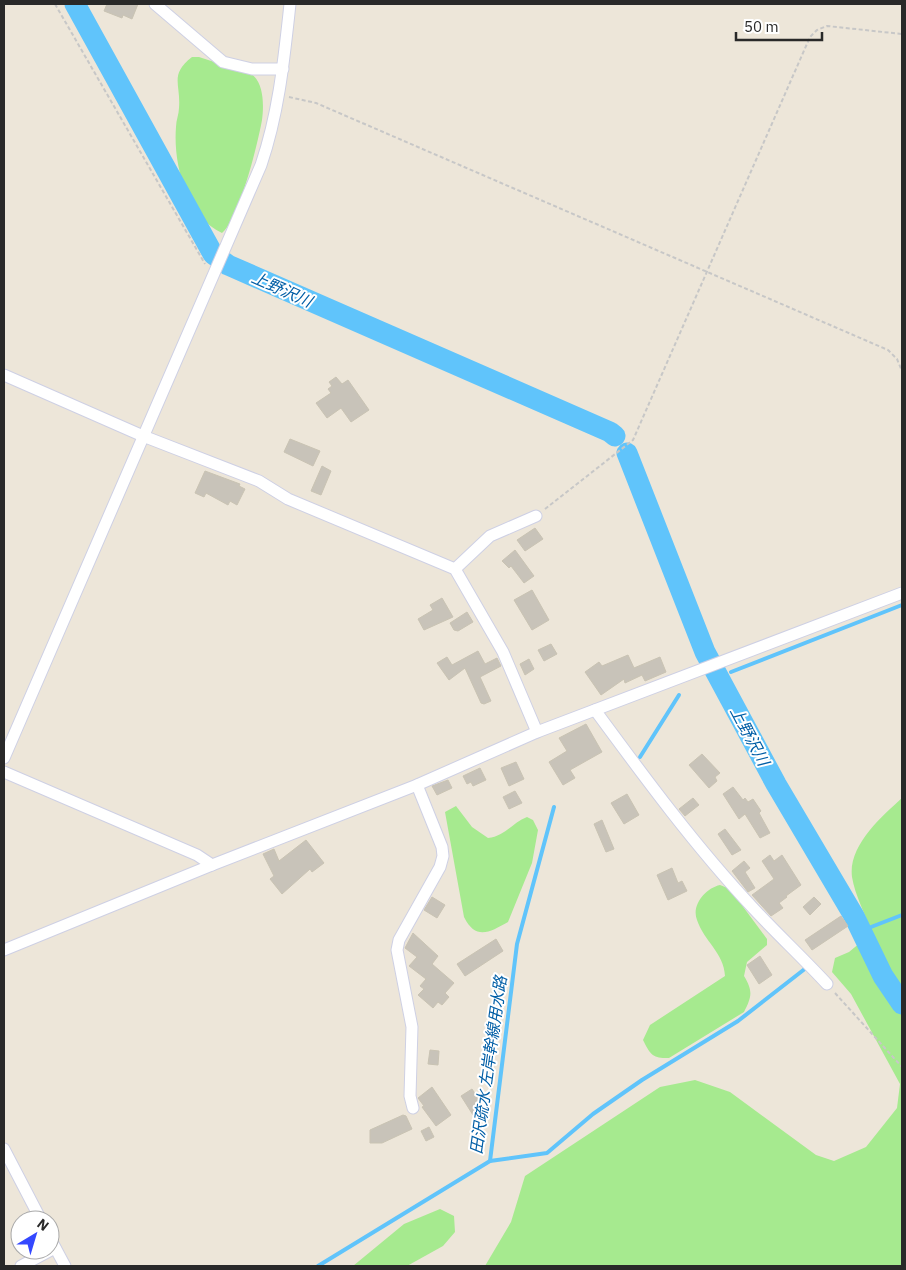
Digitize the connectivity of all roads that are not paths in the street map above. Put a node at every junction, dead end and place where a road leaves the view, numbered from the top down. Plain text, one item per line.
1 (154, 4) edge
2 (290, 4) edge
3 (283, 69) junction
4 (4, 375) edge
5 (143, 436) junction
6 (536, 516) road end
7 (455, 569) junction
8 (902, 593) edge
9 (595, 710) junction
10 (537, 732) junction
11 (4, 758) edge
12 (4, 772) edge
13 (417, 785) junction
14 (212, 865) junction
15 (4, 950) edge
16 (827, 984) road end
17 (413, 1108) dead end
18 (4, 1149) edge
19 (36, 1210) edge

1 - 3 street
2 - 3 street
3 - 5 street
4 - 5 street
5 - 7 street
5 - 11 street
6 - 7 street
7 - 10 street
8 - 9 street
9 - 10 street
9 - 16 street
10 - 13 street
12 - 14 street
13 - 14 street
13 - 17 street
14 - 15 street
18 - 19 street

